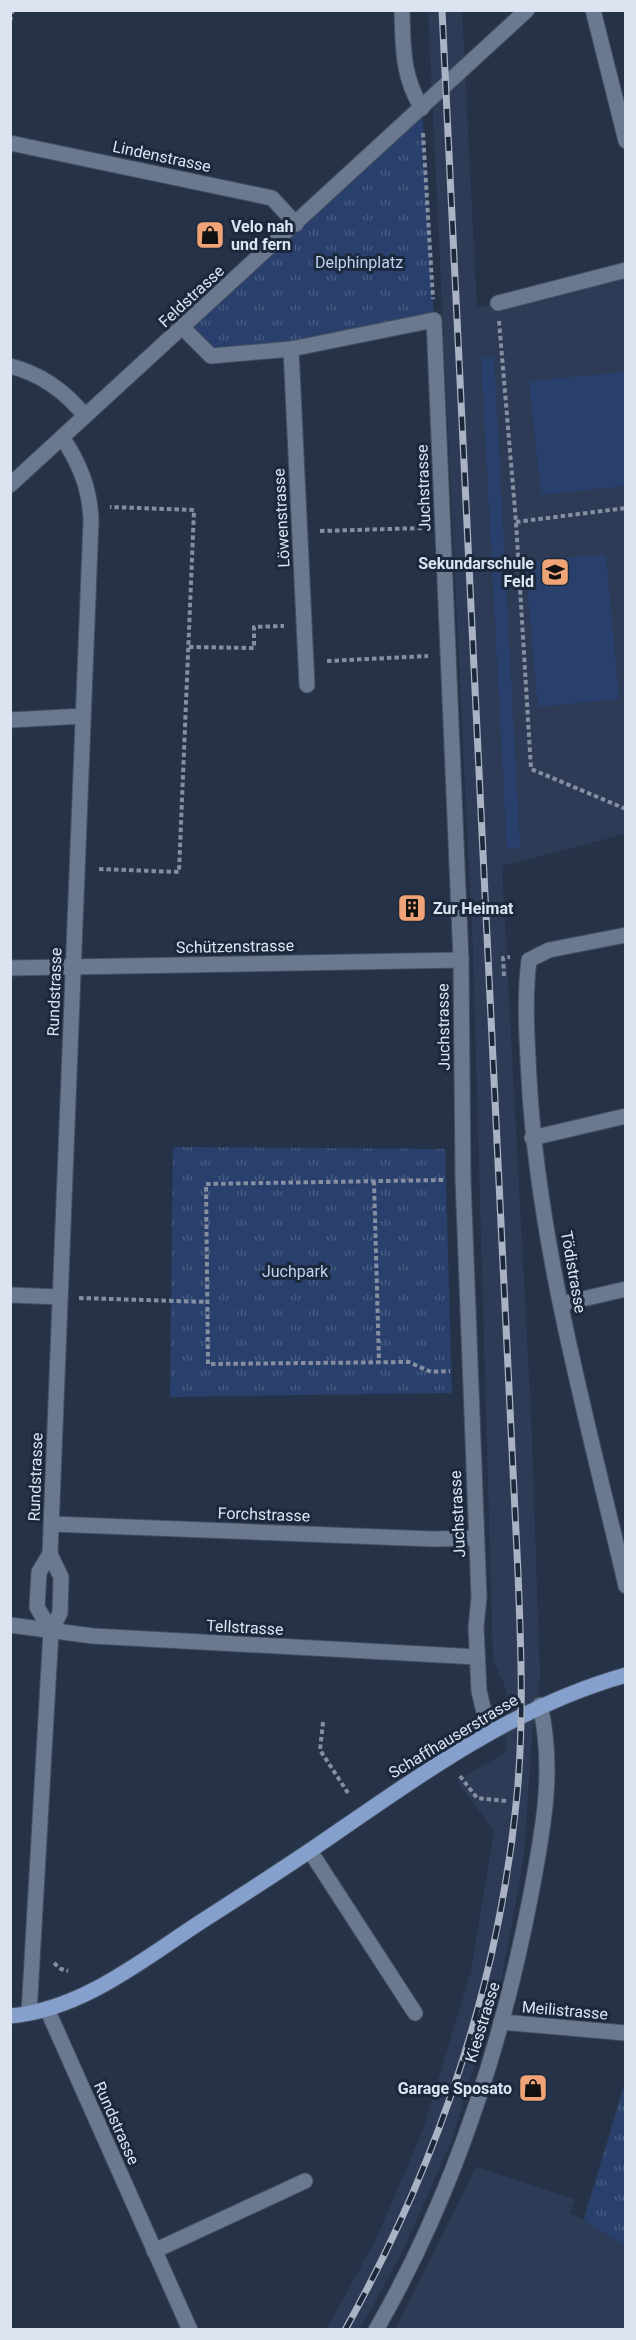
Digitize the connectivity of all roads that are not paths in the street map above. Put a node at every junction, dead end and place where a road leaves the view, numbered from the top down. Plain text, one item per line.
1 (402, 10) edge
2 (527, 10) edge
3 (593, 10) edge
4 (422, 108) junction
5 (626, 141) edge
6 (10, 143) edge
7 (296, 224) junction
8 (626, 270) edge
9 (498, 303) road end
10 (183, 328) junction
11 (291, 348) junction
12 (10, 366) edge
13 (85, 416) junction
14 (62, 437) junction
15 (10, 485) edge
16 (307, 685) dead end
17 (83, 716) junction
18 (10, 720) edge
19 (626, 935) edge
20 (461, 960) junction
21 (73, 967) junction
22 (10, 968) edge
23 (626, 1116) edge
24 (532, 1138) junction
25 (626, 1289) edge
26 (10, 1295) edge
27 (60, 1297) junction
28 (561, 1304) junction
29 (52, 1524) junction
30 (476, 1538) junction
31 (50, 1554) junction
32 (626, 1586) edge
33 (10, 1625) edge
34 (51, 1632) junction
35 (477, 1658) junction
36 (626, 1675) edge
37 (540, 1705) junction
38 (489, 1732) junction
39 (310, 1851) junction
40 (47, 2009) junction
41 (415, 2013) dead end
42 (17, 2017) edge
43 (501, 2022) junction
44 (626, 2033) edge
45 (305, 2181) dead end
46 (154, 2251) junction
47 (190, 2330) edge
48 (376, 2330) edge

1 - 4 street
2 - 4 street, Feldstrasse
3 - 5 street
4 - 7 street, Feldstrasse
6 - 7 street, Lindenstrasse
7 - 10 street, Feldstrasse
8 - 9 street
10 - 11 street
10 - 13 street, Feldstrasse
11 - 16 street, Löwenstrasse
11 - 20 street, Juchstrasse
12 - 13 street
13 - 14 street, Feldstrasse
14 - 15 street, Feldstrasse
14 - 17 street, Rundstrasse
17 - 18 street
17 - 21 street, Rundstrasse
19 - 24 street, Tödistrasse
20 - 21 street, Schützenstrasse
20 - 30 street, Juchstrasse
21 - 22 street, Schützenstrasse
21 - 27 street, Rundstrasse
23 - 24 street
24 - 28 street, Tödistrasse
25 - 28 street
26 - 27 street
27 - 29 street, Rundstrasse
28 - 32 street, Tödistrasse
29 - 30 street, Forchstrasse
29 - 31 street, Rundstrasse
30 - 35 street, Juchstrasse
31 - 34 street, Rundstrasse
31 - 34 street, Rundstrasse
33 - 34 street, Tellstrasse
34 - 35 street, Tellstrasse
34 - 42 street, Rundstrasse
35 - 38 street, Juchstrasse
36 - 37 main road, Schaffhauserstrasse
37 - 38 main road, Schaffhauserstrasse
37 - 43 street, Kiesstrasse
38 - 39 main road, Schaffhauserstrasse
39 - 40 main road, Schaffhauserstrasse
39 - 41 street
40 - 42 main road, Schaffhauserstrasse
40 - 46 street, Rundstrasse
43 - 44 street, Meilistrasse
43 - 48 street, Kiesstrasse
45 - 46 street
46 - 47 street, Rundstrasse

